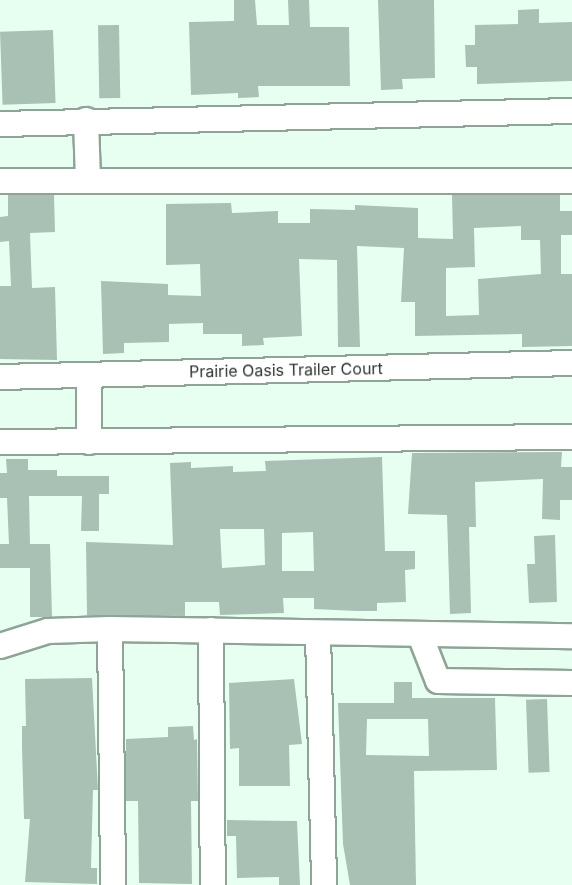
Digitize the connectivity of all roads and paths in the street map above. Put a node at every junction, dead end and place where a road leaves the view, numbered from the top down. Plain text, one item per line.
1 (572, 111) edge
2 (86, 120) junction
3 (0, 124) edge
4 (0, 181) edge
5 (88, 181) junction
6 (572, 182) edge
7 (572, 363) edge
8 (89, 375) junction
9 (0, 376) edge
10 (572, 437) edge
11 (0, 442) edge
12 (89, 442) junction
13 (110, 629) junction
14 (211, 630) junction
15 (318, 634) junction
16 (420, 635) junction
17 (572, 636) edge
18 (0, 646) edge
19 (572, 683) edge
20 (113, 885) edge
21 (213, 885) edge
22 (324, 885) edge

1 - 2 street
2 - 3 street
2 - 5 street
4 - 5 street
5 - 6 street
7 - 8 street, Prairie Oasis Trailer Court
8 - 9 street, Prairie Oasis Trailer Court
8 - 12 street
10 - 12 street
11 - 12 street
13 - 14 street
13 - 18 street
13 - 20 street
14 - 15 street
14 - 21 street
15 - 16 street
15 - 22 street
16 - 17 street
16 - 19 street

